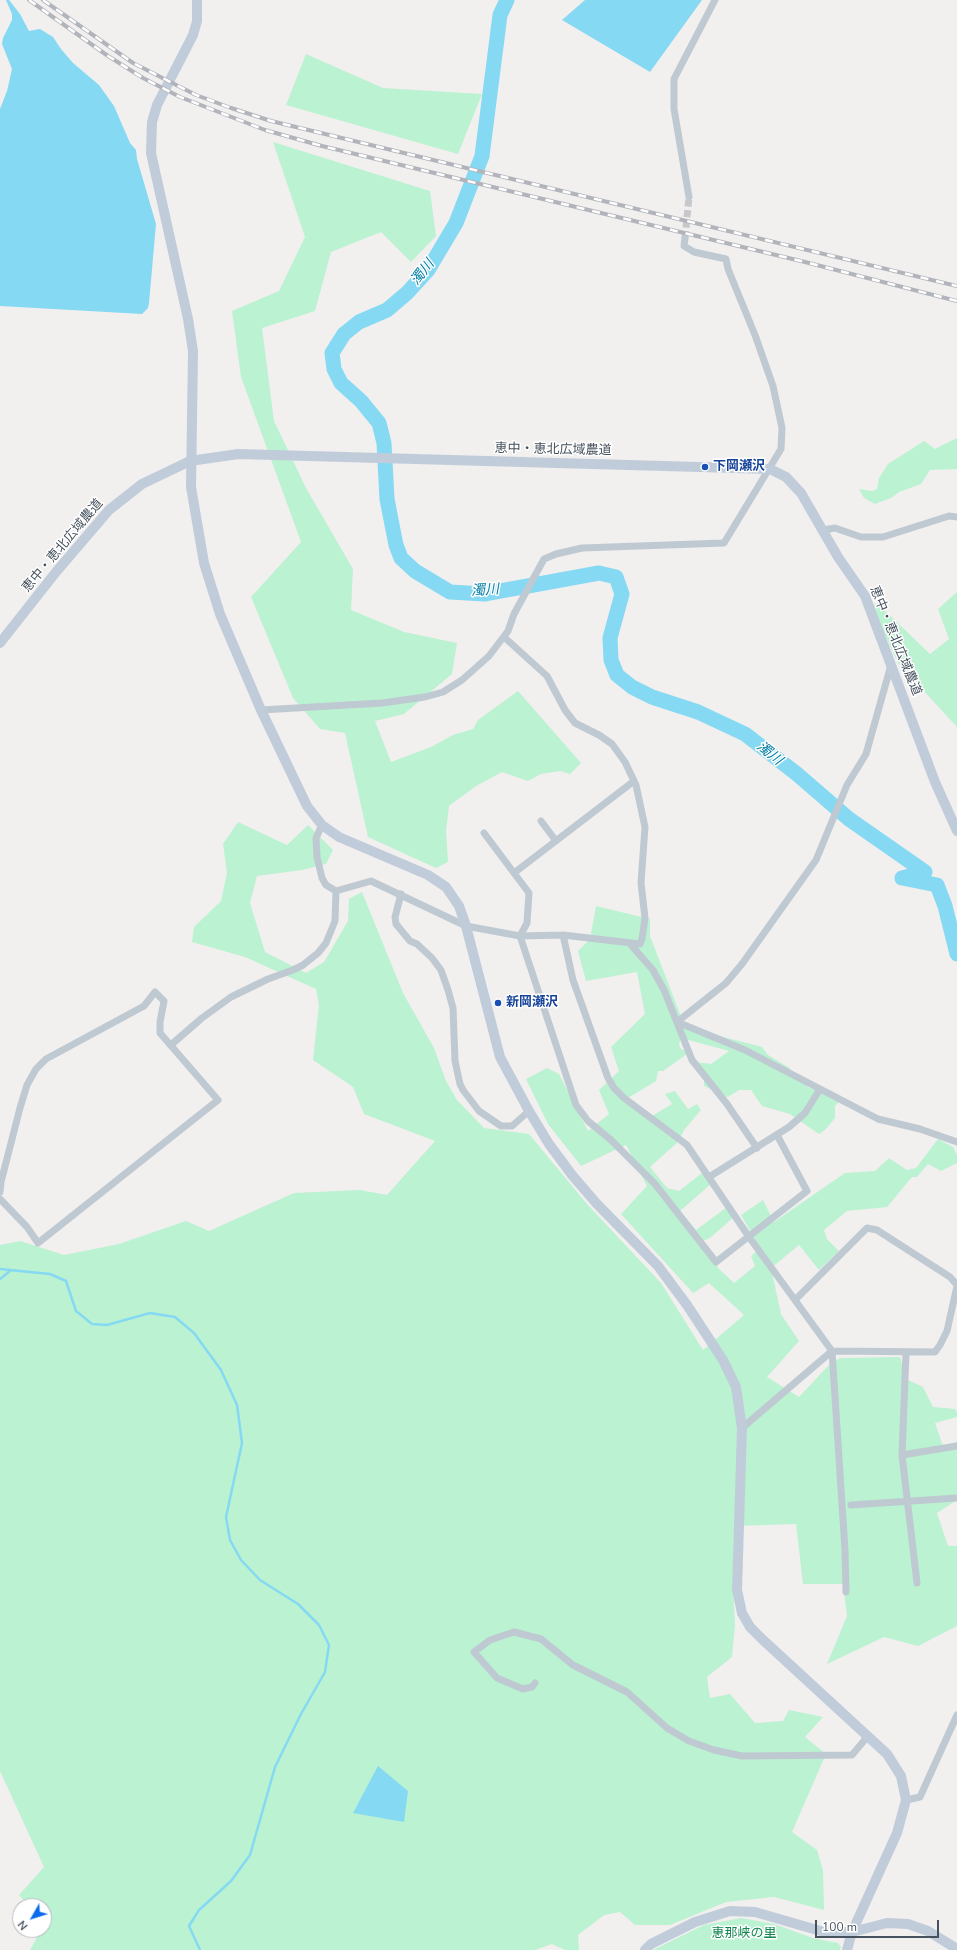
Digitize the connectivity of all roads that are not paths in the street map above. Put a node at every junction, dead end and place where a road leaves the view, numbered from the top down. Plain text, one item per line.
1 (197, 0) edge
2 (715, 0) edge
3 (689, 197) tunnel mouth
4 (685, 238) tunnel mouth
5 (190, 460) junction
6 (770, 469) junction
7 (957, 517) edge
8 (822, 530) junction
9 (504, 636) junction
10 (0, 643) edge
11 (891, 663) junction
12 (261, 710) junction
13 (634, 781) junction
14 (541, 821) dead end
15 (322, 825) junction
16 (957, 831) edge
17 (484, 833) dead end
18 (556, 841) junction
19 (514, 873) junction
20 (336, 891) junction
21 (401, 894) junction
22 (466, 926) junction
23 (563, 935) junction
24 (520, 936) junction
25 (631, 945) junction
26 (677, 1022) junction
27 (172, 1044) junction
28 (820, 1089) junction
29 (529, 1111) junction
30 (777, 1135) junction
31 (957, 1142) edge
32 (757, 1148) junction
33 (709, 1177) junction
34 (0, 1192) edge
35 (0, 1199) edge
36 (749, 1237) junction
37 (957, 1285) edge
38 (796, 1299) junction
39 (832, 1351) junction
40 (906, 1352) junction
41 (742, 1428) junction
42 (957, 1446) edge
43 (902, 1455) junction
44 (957, 1498) edge
45 (907, 1502) junction
46 (851, 1505) dead end
47 (918, 1583) dead end
48 (846, 1592) dead end
49 (535, 1683) dead end
50 (957, 1715) edge
51 (868, 1736) junction
52 (906, 1800) junction
53 (852, 1932) junction
54 (957, 1949) edge
55 (645, 1950) edge
56 (847, 1950) edge

1 - 5 street
2 - 3 street
4 - 6 street
5 - 6 street, 恵中・恵北広域農道
5 - 10 street, 恵中・恵北広域農道
5 - 12 street
6 - 8 street, 恵中・恵北広域農道
6 - 9 street
7 - 8 street
8 - 11 street, 恵中・恵北広域農道
9 - 12 street
9 - 13 street
11 - 16 street, 恵中・恵北広域農道
11 - 26 street
12 - 15 street
13 - 18 street
13 - 25 street
14 - 18 street
15 - 20 street
15 - 22 street
17 - 19 street
18 - 19 street
19 - 24 street
20 - 21 street
20 - 27 street
21 - 22 street
21 - 29 street
22 - 24 street
22 - 29 street
23 - 24 street
23 - 25 street
23 - 33 street
24 - 36 street
25 - 26 street
26 - 28 street
26 - 32 street
27 - 34 street
27 - 35 street
28 - 30 street
28 - 31 street
29 - 41 street
30 - 32 street
30 - 36 street
32 - 33 street
33 - 36 street
36 - 38 street
37 - 38 street
37 - 40 street
38 - 39 street
39 - 40 street
39 - 41 street
39 - 48 street
40 - 43 street
41 - 51 street
42 - 43 street
43 - 45 street
44 - 45 street
45 - 46 street
45 - 47 street
49 - 51 street
50 - 52 street
51 - 52 street
52 - 53 street
53 - 54 street
53 - 55 street
53 - 56 street

